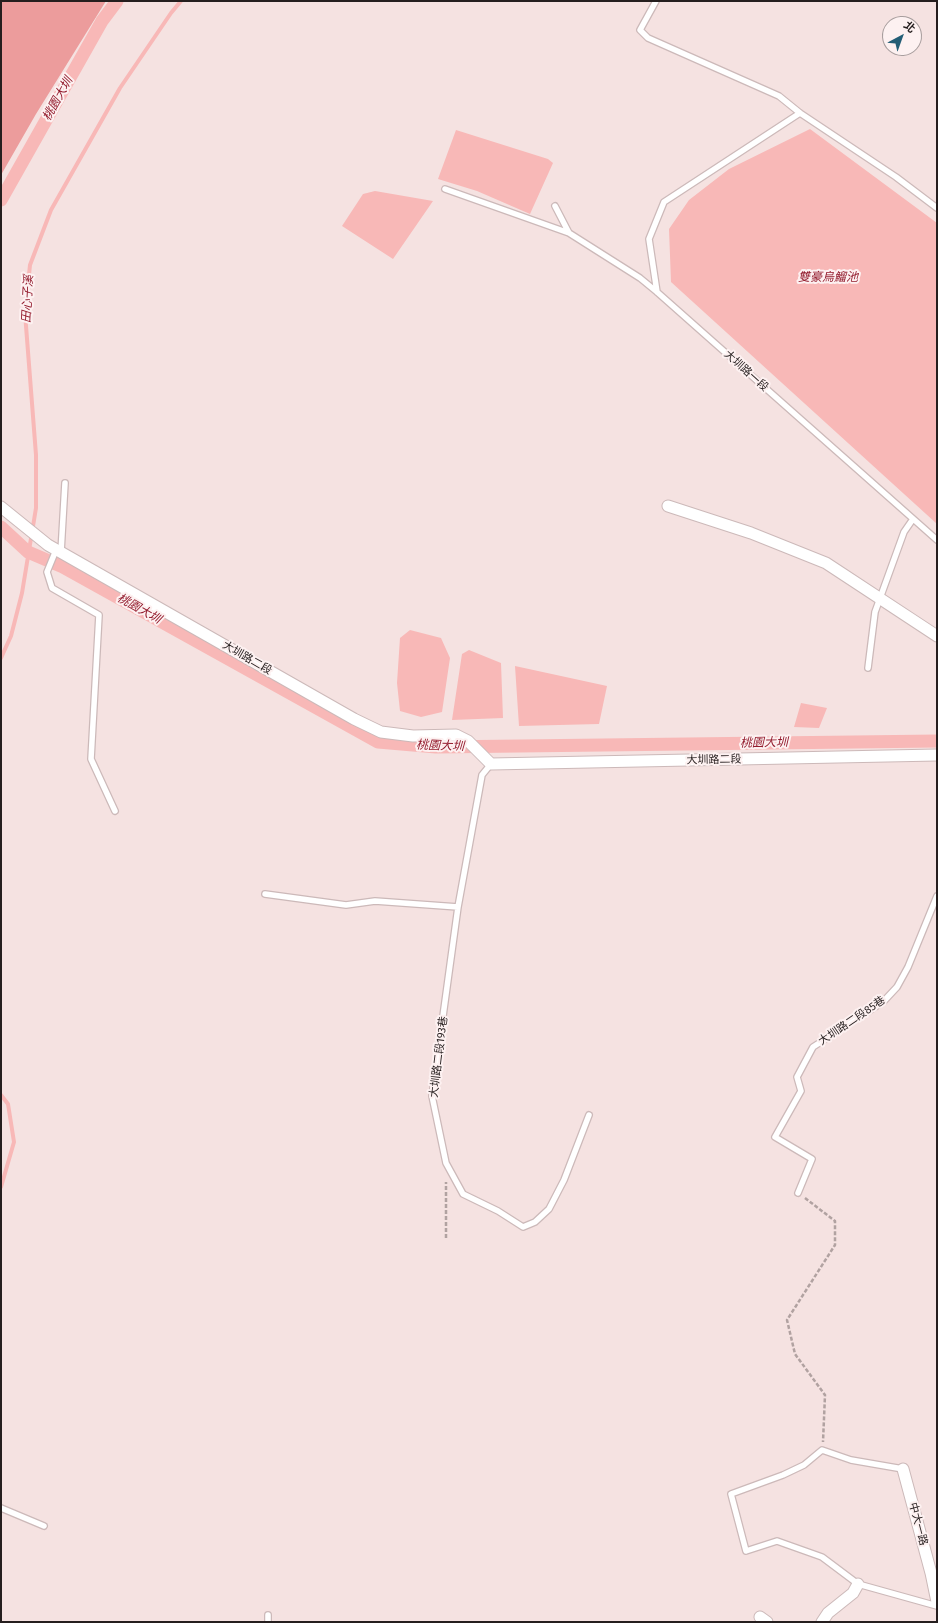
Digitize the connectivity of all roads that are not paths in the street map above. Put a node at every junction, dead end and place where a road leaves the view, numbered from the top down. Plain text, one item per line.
1 (656, 1) edge
2 (800, 113) junction
3 (445, 189) dead end
4 (555, 206) dead end
5 (937, 208) edge
6 (569, 233) junction
7 (657, 292) junction
8 (65, 483) dead end
9 (1, 506) edge
10 (668, 506) dead end
11 (913, 519) junction
12 (937, 540) edge
13 (55, 550) junction
14 (880, 598) junction
15 (937, 636) edge
16 (868, 668) dead end
17 (937, 755) edge
18 (491, 764) junction
19 (115, 811) dead end
20 (266, 894) dead end
21 (937, 896) edge
22 (458, 907) junction
23 (590, 1114) dead end
24 (798, 1193) road end
25 (903, 1469) joint
26 (1, 1508) edge
27 (44, 1526) dead end
28 (858, 1584) junction
29 (937, 1602) edge
30 (937, 1606) edge
31 (268, 1615) dead end
32 (268, 1622) edge
33 (822, 1622) edge

1 - 2 lane
2 - 5 lane
2 - 7 lane
3 - 6 lane, 大圳路一段
4 - 6 lane
6 - 7 lane, 大圳路一段
7 - 11 lane, 大圳路一段
8 - 13 lane
9 - 13 street, 大圳路二段
10 - 14 street
11 - 12 lane, 大圳路一段
11 - 14 lane
13 - 18 street, 大圳路二段
13 - 19 lane
14 - 15 street
14 - 16 lane
17 - 18 street, 大圳路二段
18 - 22 lane, 大圳路二段193巷
20 - 22 lane
21 - 24 lane, 大圳路二段85巷
22 - 23 lane, 大圳路二段193巷
25 - 28 lane
25 - 29 street, 中大一路
26 - 27 lane
28 - 30 lane
28 - 33 street
31 - 32 lane

